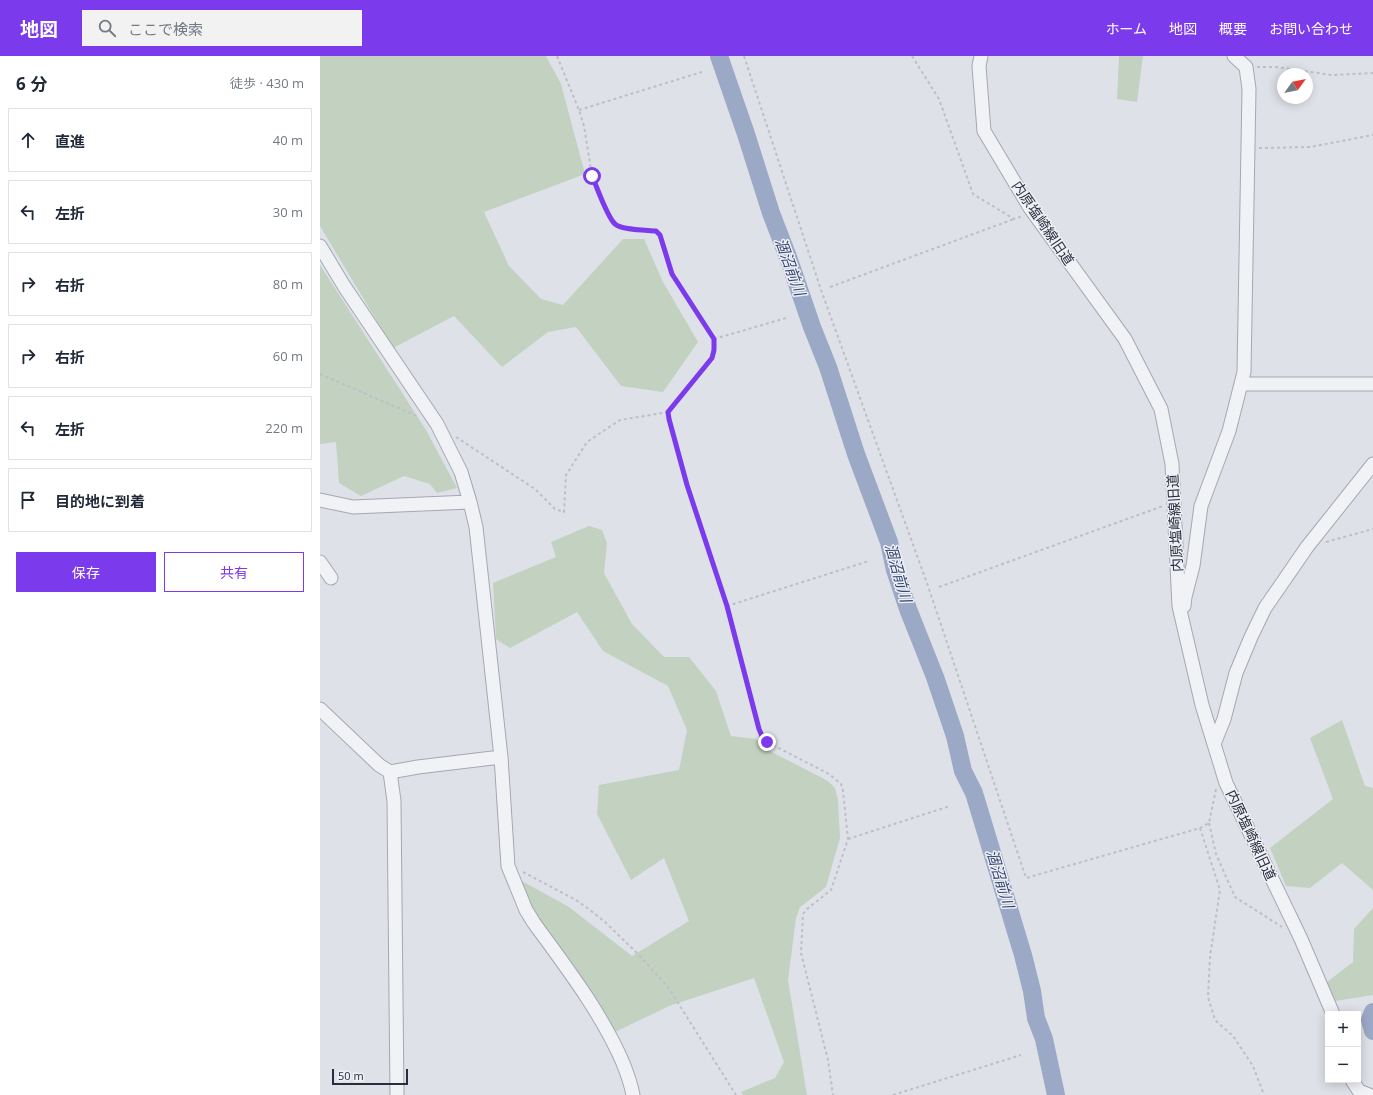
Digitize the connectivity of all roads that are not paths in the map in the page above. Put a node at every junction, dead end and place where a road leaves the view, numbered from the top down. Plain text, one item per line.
1 (981, 56) edge
2 (1234, 56) edge
3 (320, 246) edge
4 (1242, 384) junction
5 (1373, 384) edge
6 (1373, 464) edge
7 (320, 500) edge
8 (470, 502) junction
9 (320, 562) edge
10 (331, 578) dead end
11 (1184, 626) junction
12 (320, 709) edge
13 (1214, 744) junction
14 (501, 757) junction
15 (390, 772) junction
16 (1332, 1011) edge
17 (1354, 1083) edge
18 (397, 1095) edge
19 (633, 1095) edge
20 (1369, 1095) edge

1 - 11 street, 内原塩崎線旧道
2 - 4 street
3 - 8 street
4 - 5 street
4 - 11 street
6 - 13 street
7 - 8 street
8 - 14 street
9 - 10 street
11 - 13 street, 内原塩崎線旧道
12 - 15 street
13 - 16 street, 内原塩崎線旧道
14 - 15 street
14 - 19 street
15 - 18 street
17 - 20 street

